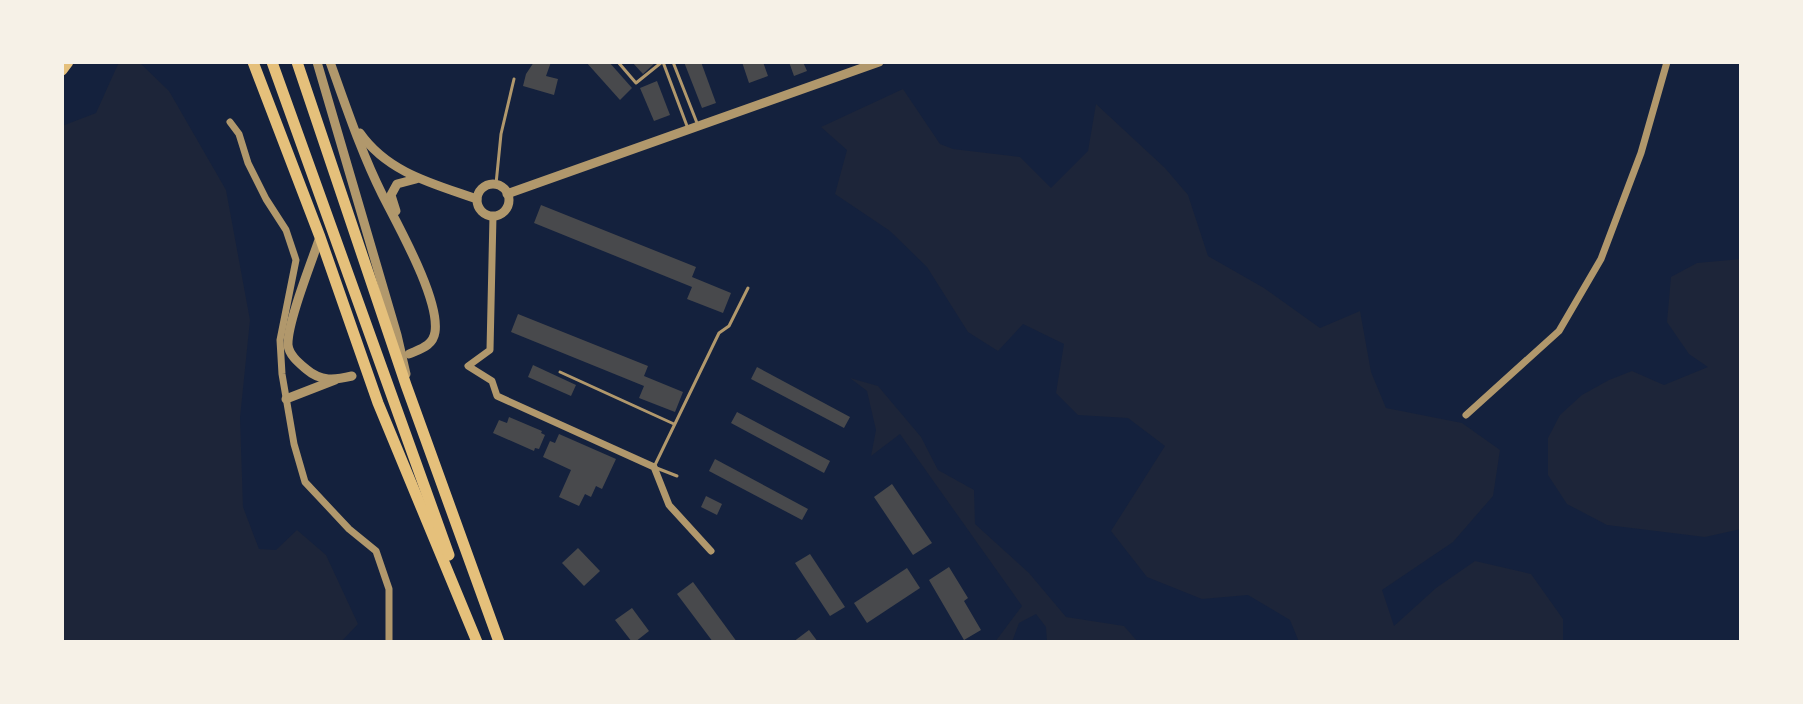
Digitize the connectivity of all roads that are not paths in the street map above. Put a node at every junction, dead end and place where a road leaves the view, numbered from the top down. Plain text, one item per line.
1 (68, 62) edge
2 (251, 62) edge
3 (272, 62) edge
4 (297, 62) edge
5 (317, 62) edge
6 (330, 62) edge
7 (618, 62) edge
8 (663, 62) edge
9 (673, 62) edge
10 (878, 62) edge
11 (1667, 62) edge
12 (62, 70) edge
13 (514, 79) dead end
14 (351, 121) junction
15 (230, 122) dead end
16 (694, 128) junction
17 (420, 178) junction
18 (496, 184) junction
19 (507, 194) junction
20 (477, 199) junction
21 (493, 216) junction
22 (399, 224) junction
23 (320, 237) junction
24 (748, 288) dead end
25 (288, 346) junction
26 (409, 354) dead end
27 (560, 372) dead end
28 (282, 374) junction
29 (352, 376) dead end
30 (335, 380) junction
31 (406, 385) junction
32 (286, 399) junction
33 (1466, 415) dead end
34 (674, 424) junction
35 (654, 467) junction
36 (677, 476) dead end
37 (711, 551) dead end
38 (389, 642) edge
39 (478, 642) edge
40 (499, 642) edge

1 - 12 main road
2 - 23 main road
3 - 39 main road
4 - 31 main road
5 - 31 street
6 - 14 street
7 - 8 lane
8 - 16 lane
9 - 16 lane
10 - 16 street
11 - 33 street
13 - 18 lane
14 - 17 street
14 - 22 street
15 - 28 street
16 - 19 street
17 - 20 street
17 - 22 street
18 - 19 street
18 - 20 street
19 - 21 street
20 - 21 street
21 - 35 street
22 - 26 street
23 - 25 street
23 - 39 main road
24 - 34 lane
25 - 28 street
25 - 30 street
27 - 34 lane
28 - 32 street
29 - 30 street
30 - 32 street
31 - 40 main road
32 - 38 street
34 - 35 lane
35 - 36 lane
35 - 37 street

